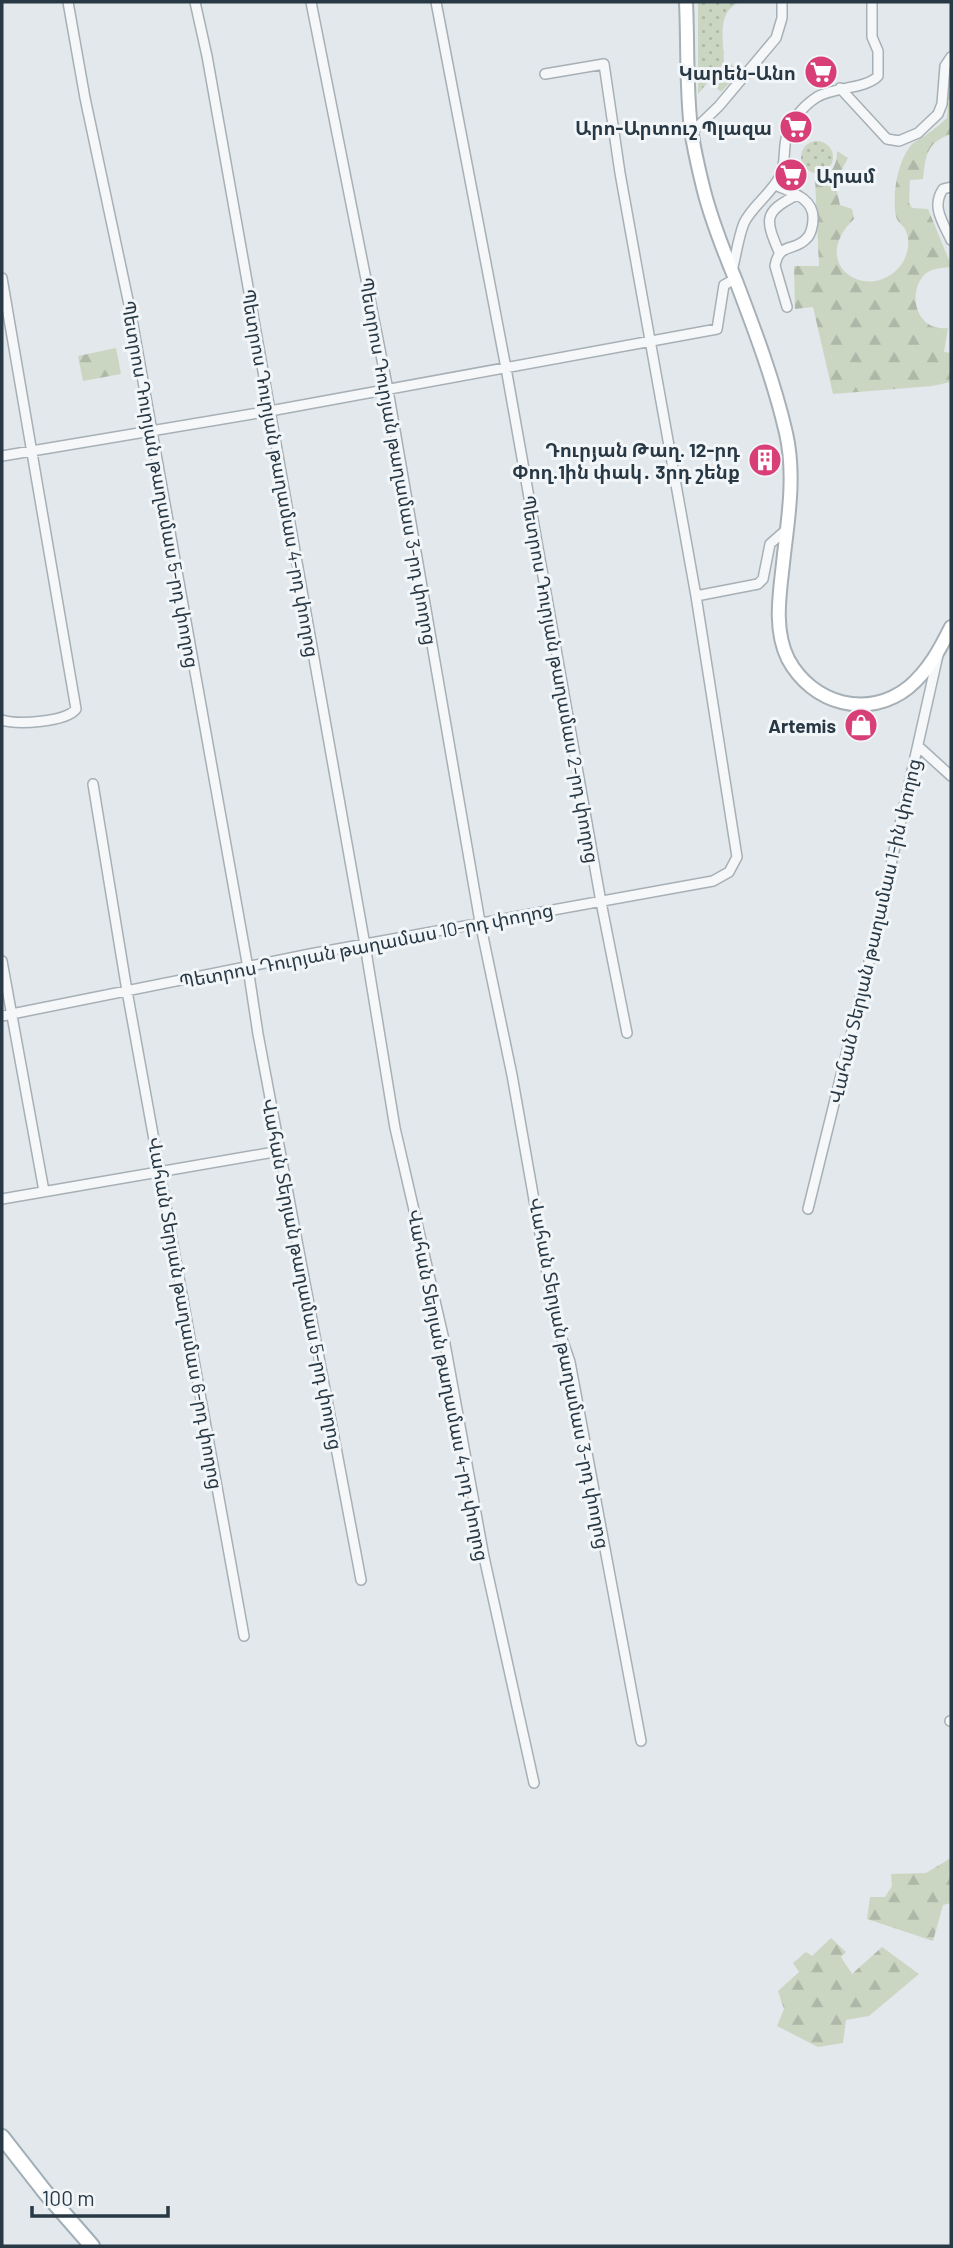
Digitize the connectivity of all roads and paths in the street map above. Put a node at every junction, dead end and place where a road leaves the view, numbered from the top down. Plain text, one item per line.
1 (68, 2) edge
2 (195, 2) edge
3 (311, 2) edge
4 (436, 2) edge
5 (686, 2) edge
6 (782, 2) edge
7 (872, 2) edge
8 (951, 57) edge
9 (545, 74) dead end
10 (840, 88) junction
11 (692, 132) junction
12 (775, 185) junction
13 (951, 187) edge
14 (797, 195) junction
15 (951, 240) edge
16 (779, 252) junction
17 (734, 276) junction
18 (2, 278) edge
19 (787, 307) dead end
20 (649, 340) junction
21 (506, 368) junction
22 (388, 390) junction
23 (270, 411) junction
24 (152, 431) junction
25 (33, 451) junction
26 (2, 456) edge
27 (787, 529) junction
28 (696, 596) junction
29 (951, 627) edge
30 (939, 653) junction
31 (2, 720) edge
32 (918, 746) junction
33 (951, 776) edge
34 (93, 784) dead end
35 (601, 902) junction
36 (480, 922) junction
37 (365, 945) junction
38 (2, 961) edge
39 (248, 968) junction
40 (127, 991) junction
41 (6, 1015) edge
42 (627, 1033) dead end
43 (280, 1151) junction
44 (161, 1172) junction
45 (44, 1191) junction
46 (2, 1199) edge
47 (808, 1209) dead end
48 (362, 1580) dead end
49 (244, 1636) dead end
50 (641, 1741) dead end
51 (534, 1783) dead end
52 (2, 2137) edge
53 (92, 2246) edge

1 - 24 street, Պետրոս Դուրյան թաղամաս 5-րդ փողոց
2 - 23 street, Պետրոս Դուրյան թաղամաս 4-րդ փողոց
3 - 22 street, Պետրոս Դուրյան թաղամաս 3-րդ փողոց
4 - 21 street, Պետրոս Դուրյան թաղամաս 2-րդ փողոց
5 - 11 main road
6 - 11 street
7 - 10 street
8 - 10 street
9 - 20 street
10 - 12 street
11 - 17 main road
12 - 14 street
12 - 17 street
13 - 15 street
14 - 16 street
14 - 16 street
16 - 19 street
17 - 20 street
17 - 27 main road
18 - 25 street
20 - 21 street
20 - 28 street
21 - 22 street
21 - 35 street, Պետրոս Դուրյան թաղամաս 2-րդ փողոց
22 - 23 street
22 - 36 street, Պետրոս Դուրյան թաղամաս 3-րդ փողոց
23 - 24 street
23 - 37 street, Պետրոս Դուրյան թաղամաս 4-րդ փողոց
24 - 25 street
24 - 39 street, Պետրոս Դուրյան թաղամաս 5-րդ փողոց
25 - 26 street
25 - 31 street
27 - 28 street
27 - 30 main road
28 - 35 street, Պետրոս Դուրյան թաղամաս 10-րդ փողոց
29 - 30 main road
30 - 32 street, Վահան Տերյան թաղամաս 1-ին փողոց
32 - 33 street
32 - 47 street, Վահան Տերյան թաղամաս 1-ին փողոց
34 - 40 street, Վահան Տերյան թաղամաս 6-րդ փողոց
35 - 36 street, Պետրոս Դուրյան թաղամաս 10-րդ փողոց
35 - 42 street, Պետրոս Դուրյան թաղամաս 2-րդ փողոց
36 - 37 street, Պետրոս Դուրյան թաղամաս 10-րդ փողոց
36 - 50 street, Վահան Տերյան թաղամաս 3-րդ փողոց
37 - 39 street, Պետրոս Դուրյան թաղամաս 10-րդ փողոց
37 - 51 street, Վահան Տերյան թաղամաս 4-րդ փողոց
38 - 41 street
39 - 40 street, Պետրոս Դուրյան թաղամաս 10-րդ փողոց
39 - 43 street, Վահան Տերյան թաղամաս 5-րդ փողոց
40 - 41 street, Պետրոս Դուրյան թաղամաս 10-րդ փողոց
40 - 44 street, Վահան Տերյան թաղամաս 6-րդ փողոց
41 - 45 street
43 - 44 street
43 - 48 street, Վահան Տերյան թաղամաս 5-րդ փողոց
44 - 45 street
44 - 49 street, Վահան Տերյան թաղամաս 6-րդ փողոց
45 - 46 street
52 - 53 main road

